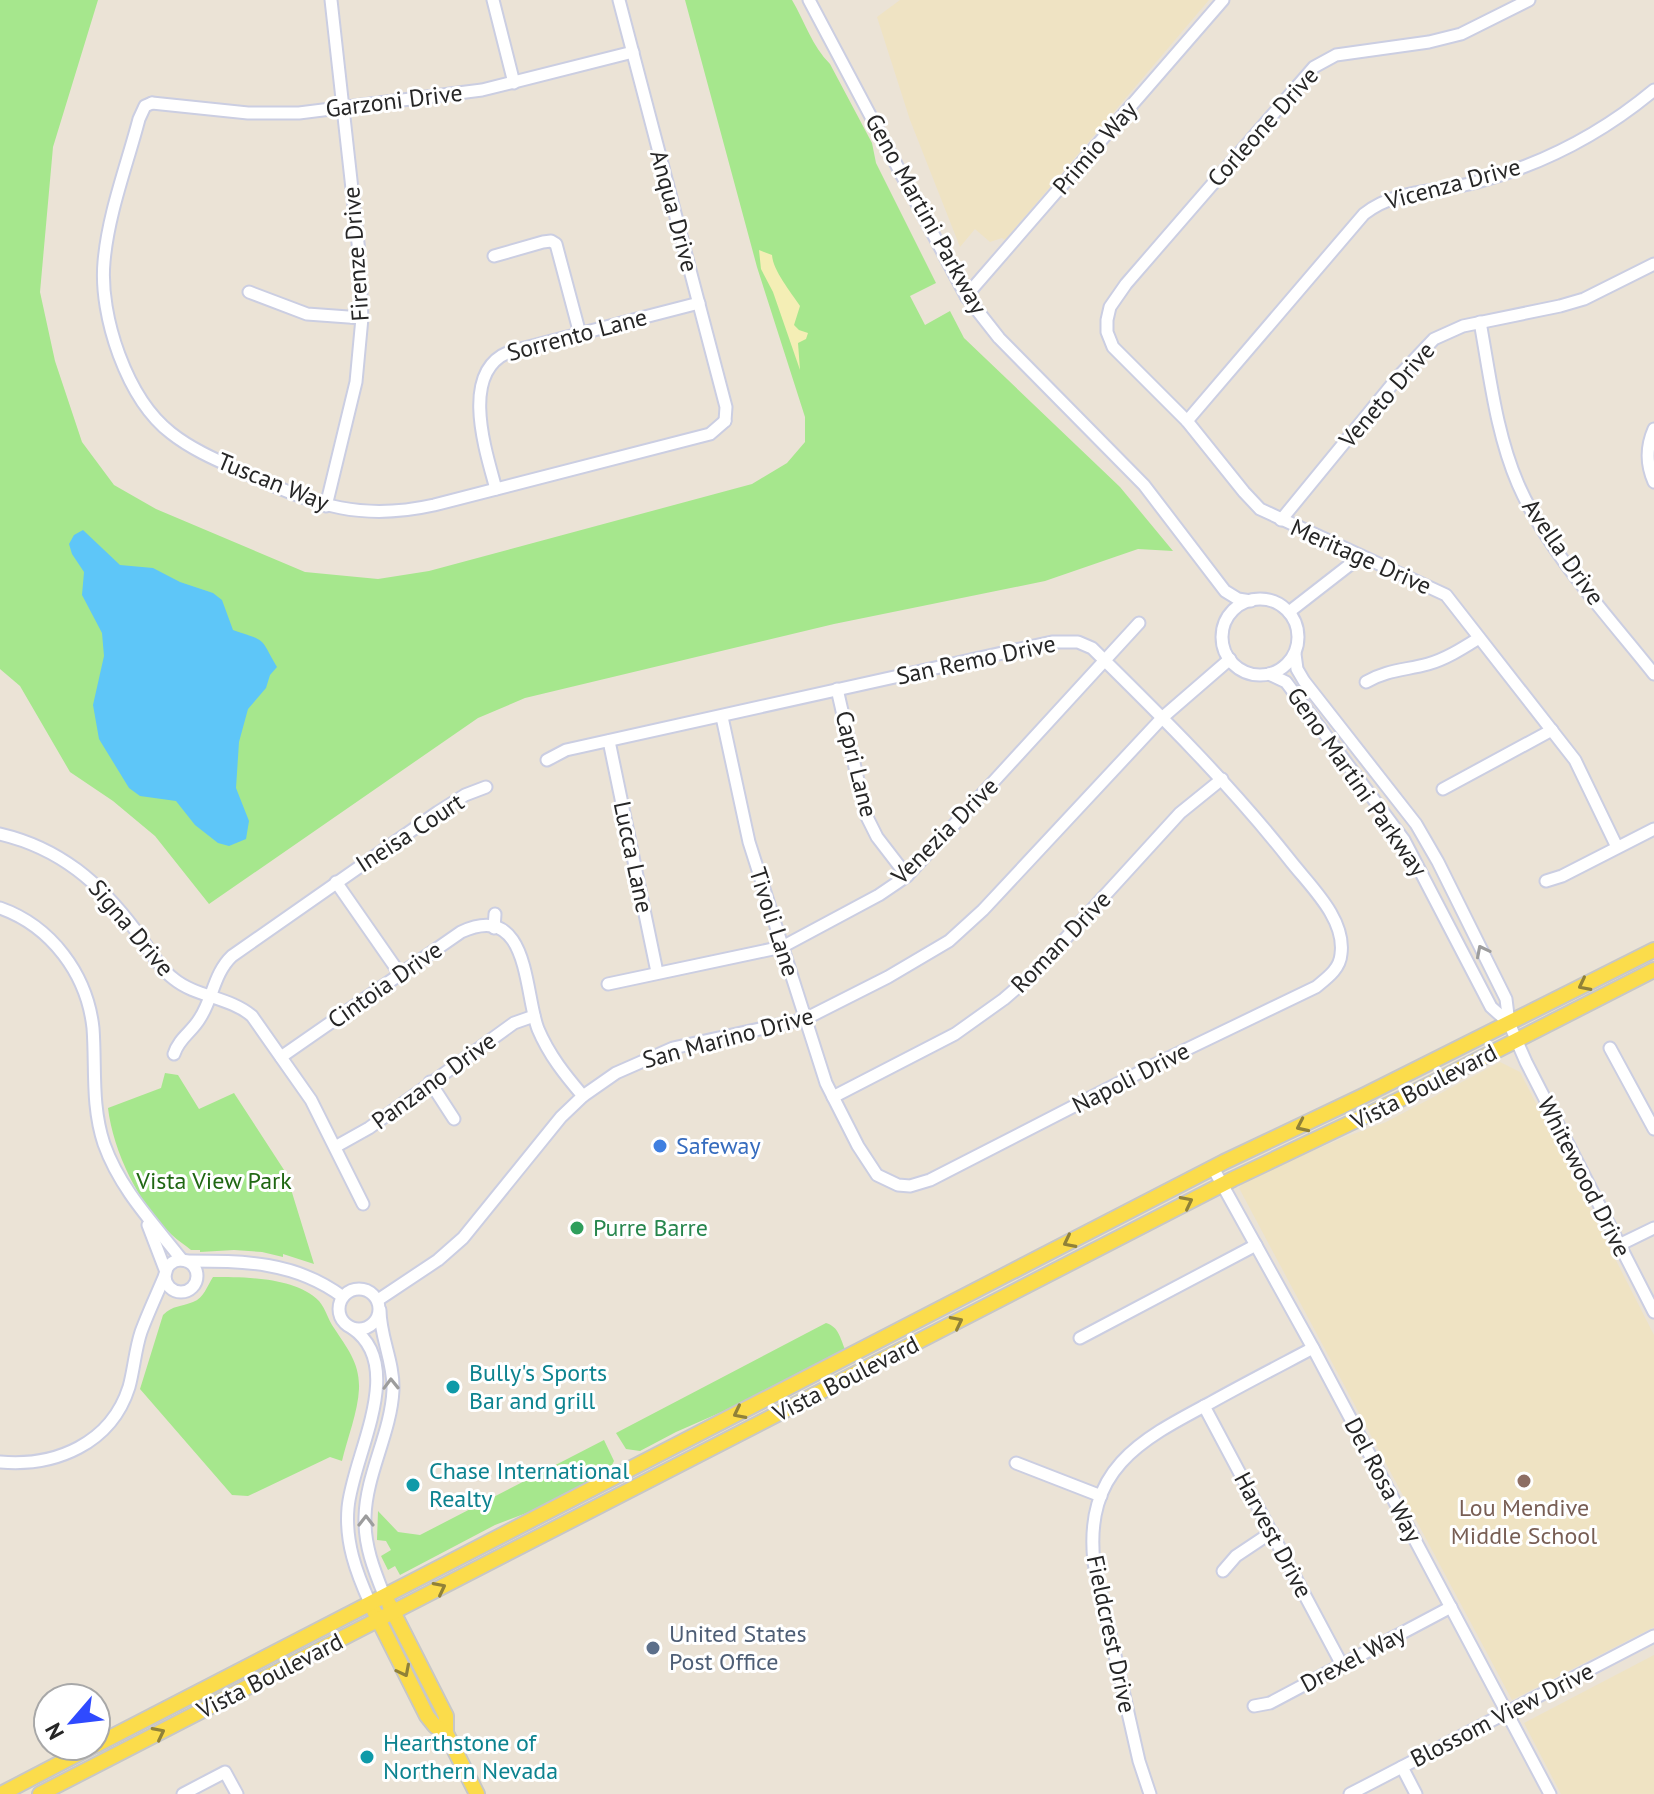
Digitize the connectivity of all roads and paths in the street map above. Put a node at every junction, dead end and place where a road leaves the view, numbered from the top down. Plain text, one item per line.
1 (331, 0) edge
2 (493, 0) edge
3 (619, 0) edge
4 (809, 0) edge
5 (1223, 0) edge
6 (1529, 0) edge
7 (633, 52) junction
8 (514, 83) junction
9 (1654, 90) edge
10 (151, 100) joint
11 (343, 108) junction
12 (494, 256) dead end
13 (1654, 264) edge
14 (249, 292) dead end
15 (966, 296) junction
16 (699, 303) junction
17 (362, 318) junction
18 (1480, 322) junction
19 (1107, 328) joint
20 (580, 334) junction
21 (1187, 421) junction
22 (730, 424) joint
23 (1654, 429) edge
24 (1654, 482) edge
25 (496, 489) junction
26 (326, 506) junction
27 (1281, 520) junction
28 (1361, 556) junction
29 (1225, 591) junction
30 (1251, 601) junction
31 (1289, 612) junction
32 (1228, 616) junction
33 (1139, 623) dead end
34 (1479, 638) junction
35 (1295, 654) junction
36 (1230, 659) junction
37 (1106, 661) junction
38 (1269, 674) junction
39 (1654, 674) edge
40 (1366, 682) dead end
41 (837, 689) junction
42 (722, 717) junction
43 (1163, 717) junction
44 (1552, 730) junction
45 (609, 741) junction
46 (547, 760) dead end
47 (1222, 779) junction
48 (486, 787) dead end
49 (1443, 789) dead end
50 (1654, 829) edge
51 (0, 834) edge
52 (1617, 847) junction
53 (907, 876) junction
54 (1546, 881) dead end
55 (336, 882) junction
56 (0, 908) edge
57 (495, 914) dead end
58 (494, 928) junction
59 (782, 947) junction
60 (1654, 950) edge
61 (1341, 954) joint
62 (1654, 970) edge
63 (657, 972) junction
64 (400, 974) junction
65 (608, 984) dead end
66 (210, 996) junction
67 (534, 1016) junction
68 (805, 1019) junction
69 (1509, 1023) junction
70 (1517, 1040) junction
71 (1610, 1048) dead end
72 (174, 1054) dead end
73 (281, 1057) junction
74 (430, 1082) junction
75 (583, 1096) junction
76 (833, 1097) junction
77 (454, 1119) dead end
78 (1654, 1129) edge
79 (335, 1147) junction
80 (1213, 1168) junction
81 (1222, 1184) junction
82 (907, 1186) joint
83 (363, 1204) dead end
84 (141, 1210) junction
85 (1654, 1228) edge
86 (1256, 1245) junction
87 (1619, 1245) junction
88 (184, 1261) junction
89 (223, 1262) junction
90 (165, 1274) junction
91 (196, 1279) junction
92 (177, 1291) junction
93 (343, 1297) junction
94 (379, 1305) junction
95 (152, 1309) junction
96 (1654, 1312) edge
97 (352, 1328) junction
98 (1080, 1338) dead end
99 (1313, 1348) junction
100 (1204, 1406) junction
101 (0, 1462) edge
102 (1016, 1463) dead end
103 (1101, 1496) junction
104 (1272, 1532) junction
105 (1223, 1571) dead end
106 (384, 1595) junction
107 (370, 1603) junction
108 (1451, 1607) junction
109 (393, 1612) junction
110 (378, 1620) junction
111 (1654, 1636) edge
112 (1342, 1665) junction
113 (1254, 1706) dead end
114 (1506, 1712) junction
115 (127, 1729) junction
116 (446, 1733) junction
117 (112, 1736) edge
118 (62, 1762) edge
119 (1402, 1767) junction
120 (86, 1771) junction
121 (1, 1794) edge
122 (40, 1794) edge
123 (183, 1794) edge
124 (237, 1794) edge
125 (477, 1794) edge
126 (1150, 1794) edge
127 (1350, 1794) edge
128 (1416, 1794) edge
129 (1550, 1794) edge

1 - 11 street, Firenze Drive
2 - 8 street
3 - 7 street, Anqua Drive
4 - 15 street, Geno Martini Parkway
5 - 15 street, Primio Way
6 - 19 street, Corleone Drive
7 - 8 street, Garzoni Drive
7 - 16 street, Anqua Drive
8 - 11 street, Garzoni Drive
9 - 21 street, Vicenza Drive
10 - 11 street, Garzoni Drive
10 - 26 street, Tuscan Way
11 - 17 street, Firenze Drive
12 - 20 street
13 - 18 street, Veneto Drive
14 - 17 street
15 - 29 street, Geno Martini Parkway
16 - 20 street, Sorrento Lane
16 - 22 street, Anqua Drive
17 - 26 street, Firenze Drive
18 - 27 street, Veneto Drive
18 - 39 street, Avella Drive
19 - 21 street, Meritage Drive
20 - 25 street, Sorrento Lane
21 - 27 street, Meritage Drive
22 - 25 street, Tuscan Way
23 - 24 street
25 - 26 street, Tuscan Way
27 - 28 street, Meritage Drive
28 - 31 street
28 - 34 street, Meritage Drive
29 - 30 street
29 - 32 street
30 - 31 street
30 - 32 street
31 - 35 street
32 - 36 street
33 - 37 street, Venezia Drive
34 - 40 street
34 - 44 street, Meritage Drive
35 - 38 street
69 -> 35 street, Geno Martini Parkway
36 - 38 street
36 - 43 street, San Marino Drive
37 - 41 street, San Remo Drive
37 - 43 street, San Remo Drive
37 - 53 street, Venezia Drive
38 - 69 street, Geno Martini Parkway
41 - 42 street, San Remo Drive
41 - 53 street, Capri Lane
42 - 45 street, San Remo Drive
42 - 59 street, Tivoli Lane
43 - 47 street, San Remo Drive
43 - 68 street, San Marino Drive
44 - 49 street
44 - 52 street, Meritage Drive
45 - 46 street, San Remo Drive
45 - 63 street, Lucca Lane
47 - 61 street, San Remo Drive
47 - 76 street, Roman Drive
48 - 55 street, Ineisa Court
50 - 52 street
51 - 66 street, Signa Drive
52 - 54 street
53 - 59 street, Venezia Drive
55 - 64 street
55 - 66 street, Ineisa Court
56 - 84 street
57 - 58 street
58 - 64 street, Cintoia Drive
58 - 67 street
59 - 63 street, Venezia Drive
59 - 68 street, Tivoli Lane
60 -> 69 main road, Vista Boulevard
61 - 82 street, Napoli Drive
62 - 70 main road, Vista Boulevard
63 - 65 street, Venezia Drive
64 - 73 street, Cintoia Drive
66 - 72 street, Ineisa Court
66 - 73 street, Signa Drive
67 - 74 street, Panzano Drive
67 - 75 street
68 - 75 street, San Marino Drive
68 - 76 street, Tivoli Lane
69 - 70 street, Whitewood Drive
69 -> 80 main road, Vista Boulevard
70 - 81 main road, Vista Boulevard
70 - 87 street, Whitewood Drive
71 - 78 street
73 - 79 street, Signa Drive
74 - 77 street
74 - 79 street, Panzano Drive
75 - 94 street, San Marino Drive
76 - 82 street, Tivoli Lane
79 - 83 street, Signa Drive
80 - 81 street, Del Rosa Way
80 -> 106 main road, Vista Boulevard
81 - 86 street, Del Rosa Way
109 -> 81 main road, Vista Boulevard
84 - 88 street
84 - 90 street
85 - 87 street
86 - 98 street
86 - 99 street, Del Rosa Way
87 - 96 street, Whitewood Drive
88 - 89 street
88 - 90 street
88 - 91 street
89 - 91 street
89 - 93 street
90 - 92 street
90 - 95 street
91 - 92 street
92 - 95 street
93 - 94 street
93 - 97 street
94 - 97 street
106 -> 94 street
95 - 101 street
97 - 107 street
99 - 100 street, Fieldcrest Drive
99 - 108 street, Del Rosa Way
100 - 103 street, Fieldcrest Drive
100 - 104 street, Harvest Drive
102 - 103 street
103 - 126 street, Fieldcrest Drive
104 - 105 street
104 - 112 street, Harvest Drive
106 - 107 main road, Vista Boulevard
106 - 109 main road
107 - 110 main road
107 - 115 main road, Vista Boulevard
108 - 112 street, Drexel Way
108 - 114 street, Del Rosa Way
109 - 110 main road, Vista Boulevard
109 - 116 main road
110 -> 116 main road
120 -> 110 main road, Vista Boulevard
111 - 114 street, Blossom View Drive
112 - 113 street, Drexel Way
114 - 119 street, Blossom View Drive
114 - 129 street, Del Rosa Way
115 - 117 main road, Vista Boulevard
115 - 120 main road
116 - 125 main road
118 - 121 main road, Vista Boulevard
119 - 127 street, Blossom View Drive
119 - 128 street
120 - 122 main road, Vista Boulevard
123 - 124 street

